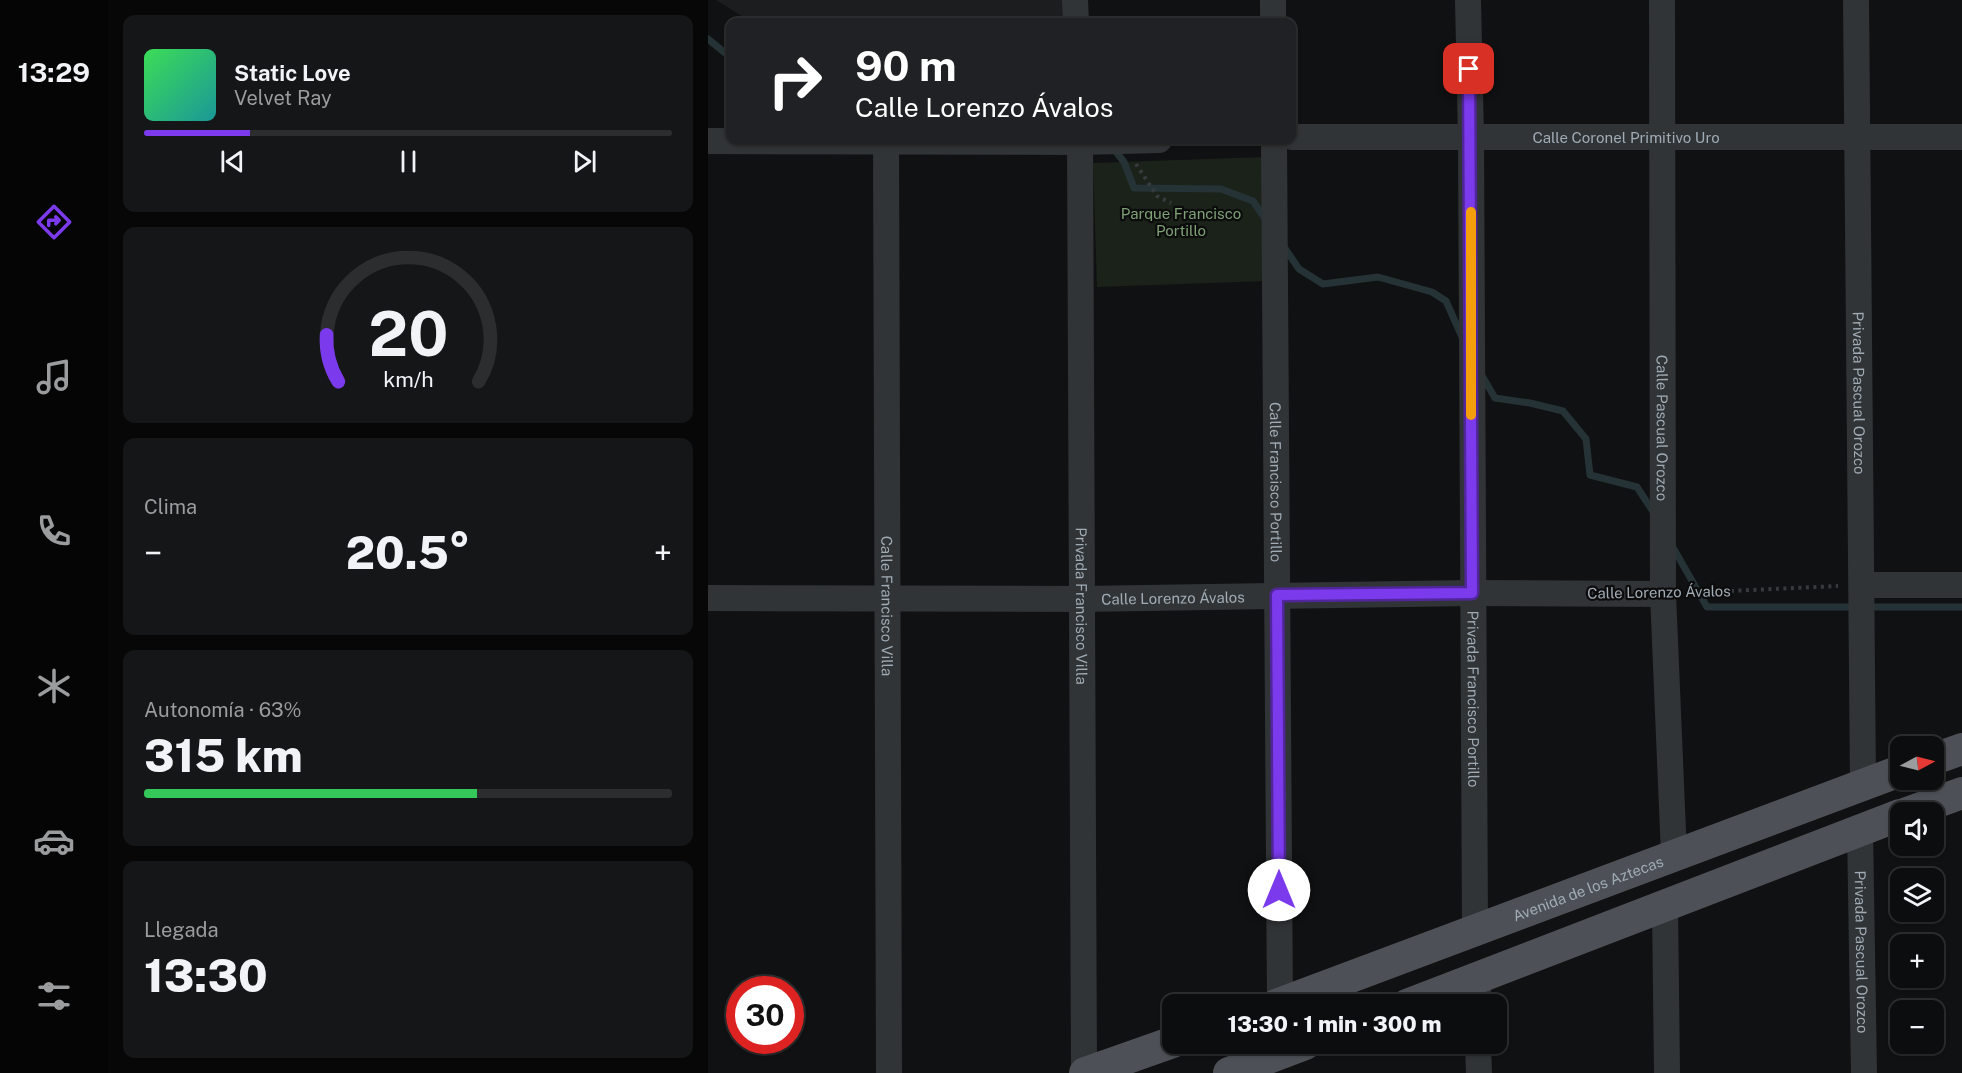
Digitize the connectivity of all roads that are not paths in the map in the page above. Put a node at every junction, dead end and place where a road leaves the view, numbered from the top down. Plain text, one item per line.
1 (1075, 0) edge
2 (1273, 0) edge
3 (1468, 0) edge
4 (1662, 0) edge
5 (1856, 0) edge
6 (1076, 18) edge
7 (1273, 18) edge
8 (1296, 137) edge
9 (1471, 137) junction
10 (1962, 137) edge
11 (1662, 138) junction
12 (1857, 138) junction
13 (708, 141) edge
14 (726, 141) edge
15 (886, 144) edge
16 (1080, 144) edge
17 (1274, 144) edge
18 (1862, 585) junction
19 (1962, 585) edge
20 (1472, 593) junction
21 (1663, 594) junction
22 (1277, 595) junction
23 (886, 597) junction
24 (708, 598) edge
25 (1081, 599) junction
26 (1962, 749) edge
27 (1944, 755) edge
28 (1890, 775) edge
29 (1863, 784) junction
30 (1962, 793) edge
31 (1937, 802) edge
32 (1890, 819) edge
33 (1860, 830) junction
34 (1674, 855) junction
35 (1665, 906) junction
36 (1475, 930) junction
37 (1478, 992) edge
38 (1279, 994) edge
39 (1305, 994) edge
40 (1162, 1046) edge
41 (1285, 1054) edge
42 (1478, 1054) edge
43 (889, 1073) edge
44 (1084, 1073) edge
45 (1229, 1073) edge
46 (1479, 1073) edge
47 (1667, 1073) edge
48 (1864, 1073) edge

1 - 6 street
2 - 7 street
3 - 9 street, Privada Francisco Portillo
4 - 11 street, Calle Pascual Orozco
5 - 12 street, Privada Pascual Orozco
8 - 9 street, Calle Coronel Primitivo Uro
9 - 11 street, Calle Coronel Primitivo Uro
9 - 20 street, Privada Francisco Portillo
10 - 12 street, Calle Coronel Primitivo Uro
11 - 12 street, Calle Coronel Primitivo Uro
11 - 21 street, Calle Pascual Orozco
12 - 18 street, Privada Pascual Orozco
13 - 14 street
15 - 23 street, Calle Francisco Villa
16 - 25 street, Privada Francisco Villa
17 - 22 street, Calle Francisco Portillo
18 - 19 street
18 - 29 street, Privada Pascual Orozco
20 - 21 street, Calle Lorenzo Ávalos
20 - 22 street, Calle Lorenzo Ávalos
20 - 36 street, Privada Francisco Portillo
21 - 34 street, Calle Pascual Orozco
22 - 25 street, Calle Lorenzo Ávalos
22 - 38 street, Calle Francisco Portillo
23 - 24 street, Calle Lorenzo Ávalos
23 - 25 street, Calle Lorenzo Ávalos
23 - 43 street, Calle Francisco Villa
25 - 44 street, Privada Francisco Villa
26 - 27 main road
28 - 29 main road, Avenida de los Aztecas
29 - 34 main road, Avenida de los Aztecas
30 - 31 main road
32 - 33 main road
33 - 35 main road
33 - 48 street, Privada Pascual Orozco
34 - 36 main road, Avenida de los Aztecas
35 - 37 main road
35 - 47 street
36 - 39 main road, Avenida de los Aztecas
40 - 44 main road
41 - 45 main road
42 - 46 street

